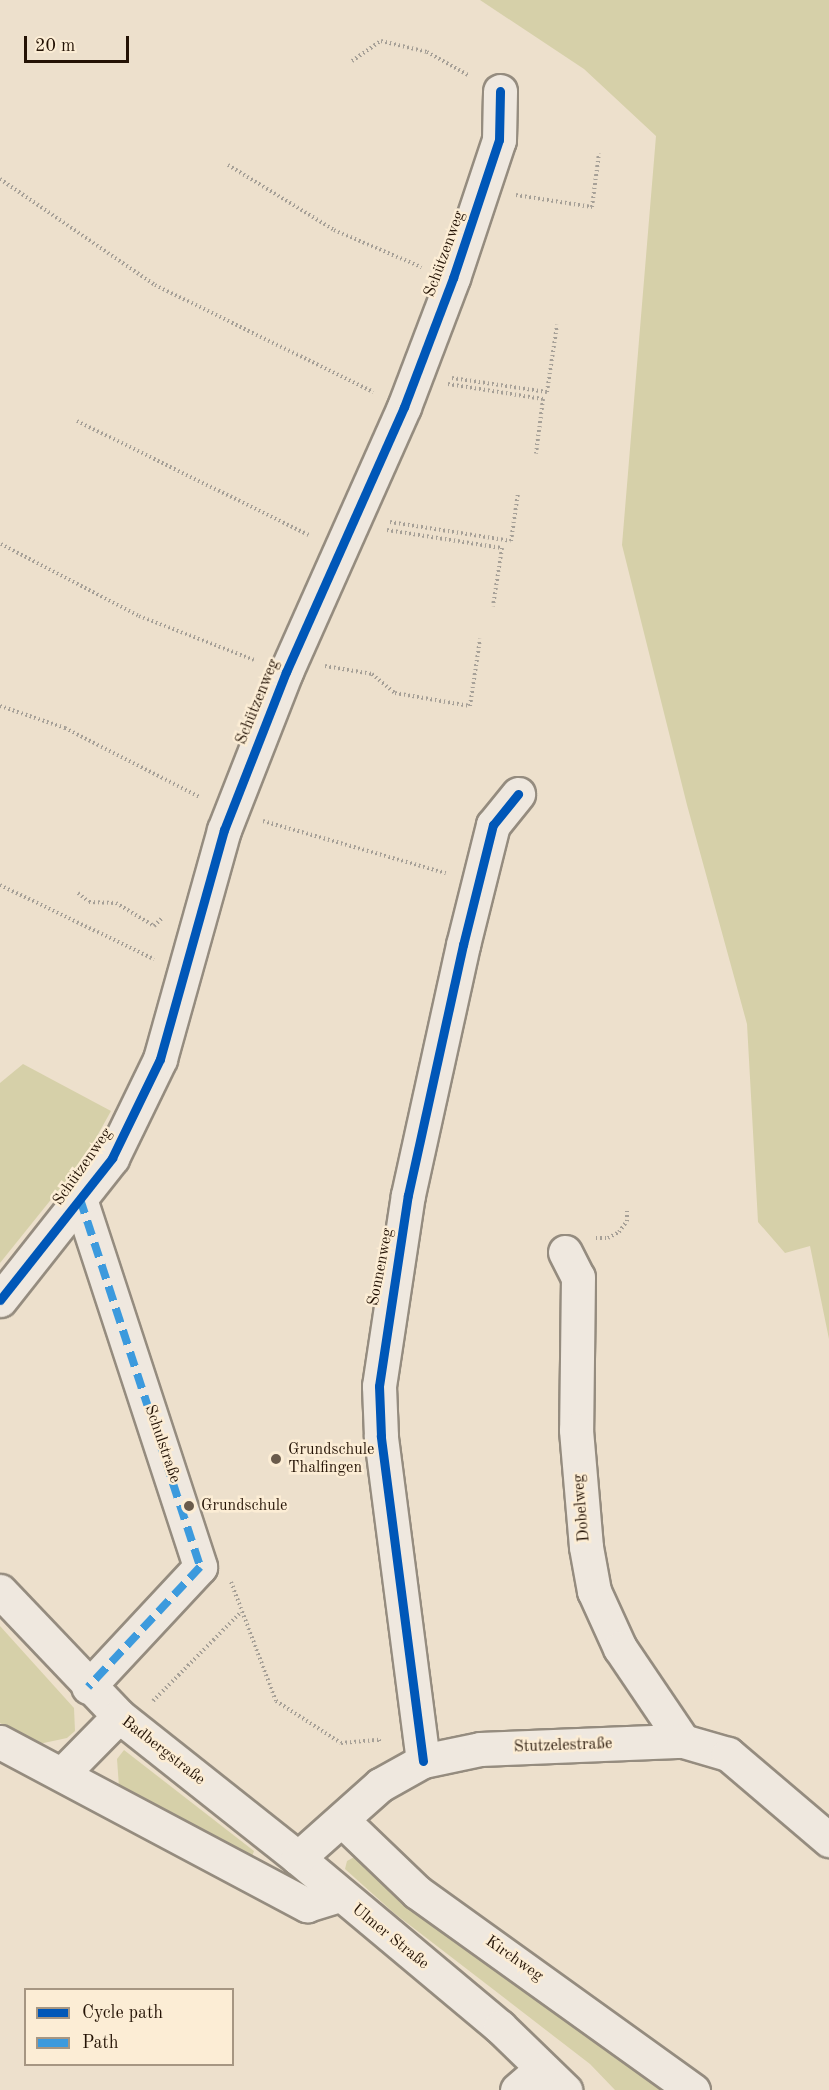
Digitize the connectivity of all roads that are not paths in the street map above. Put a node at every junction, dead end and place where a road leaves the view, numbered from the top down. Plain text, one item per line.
1 (500, 91) road end
2 (518, 794) dead end
3 (80, 1199) junction
4 (565, 1252) road end
5 (0, 1300) edge
6 (0, 1591) edge
7 (88, 1687) junction
8 (119, 1716) junction
9 (683, 1741) junction
10 (0, 1742) edge
11 (412, 1766) junction
12 (62, 1774) junction
13 (342, 1820) junction
14 (829, 1840) edge
15 (298, 1858) junction
16 (339, 1895) junction
17 (541, 2083) edge
18 (693, 2090) edge

1 - 3 street, Schützenweg
2 - 11 street, Sonnenweg
3 - 5 street, Schützenweg
3 - 7 street, Schulstraße
4 - 9 street, Dobelweg
6 - 7 street, Badbergstraße
7 - 8 street, Badbergstraße
8 - 12 street
8 - 15 street, Badbergstraße
9 - 11 street, Stutzelestraße
9 - 14 street, Stutzelestraße
10 - 12 street, Ulmer Straße
11 - 13 street, Stutzelestraße
12 - 16 street, Ulmer Straße
13 - 15 street, Stutzelestraße
13 - 18 street, Kirchweg
15 - 16 street, Badbergstraße
16 - 17 street, Ulmer Straße

